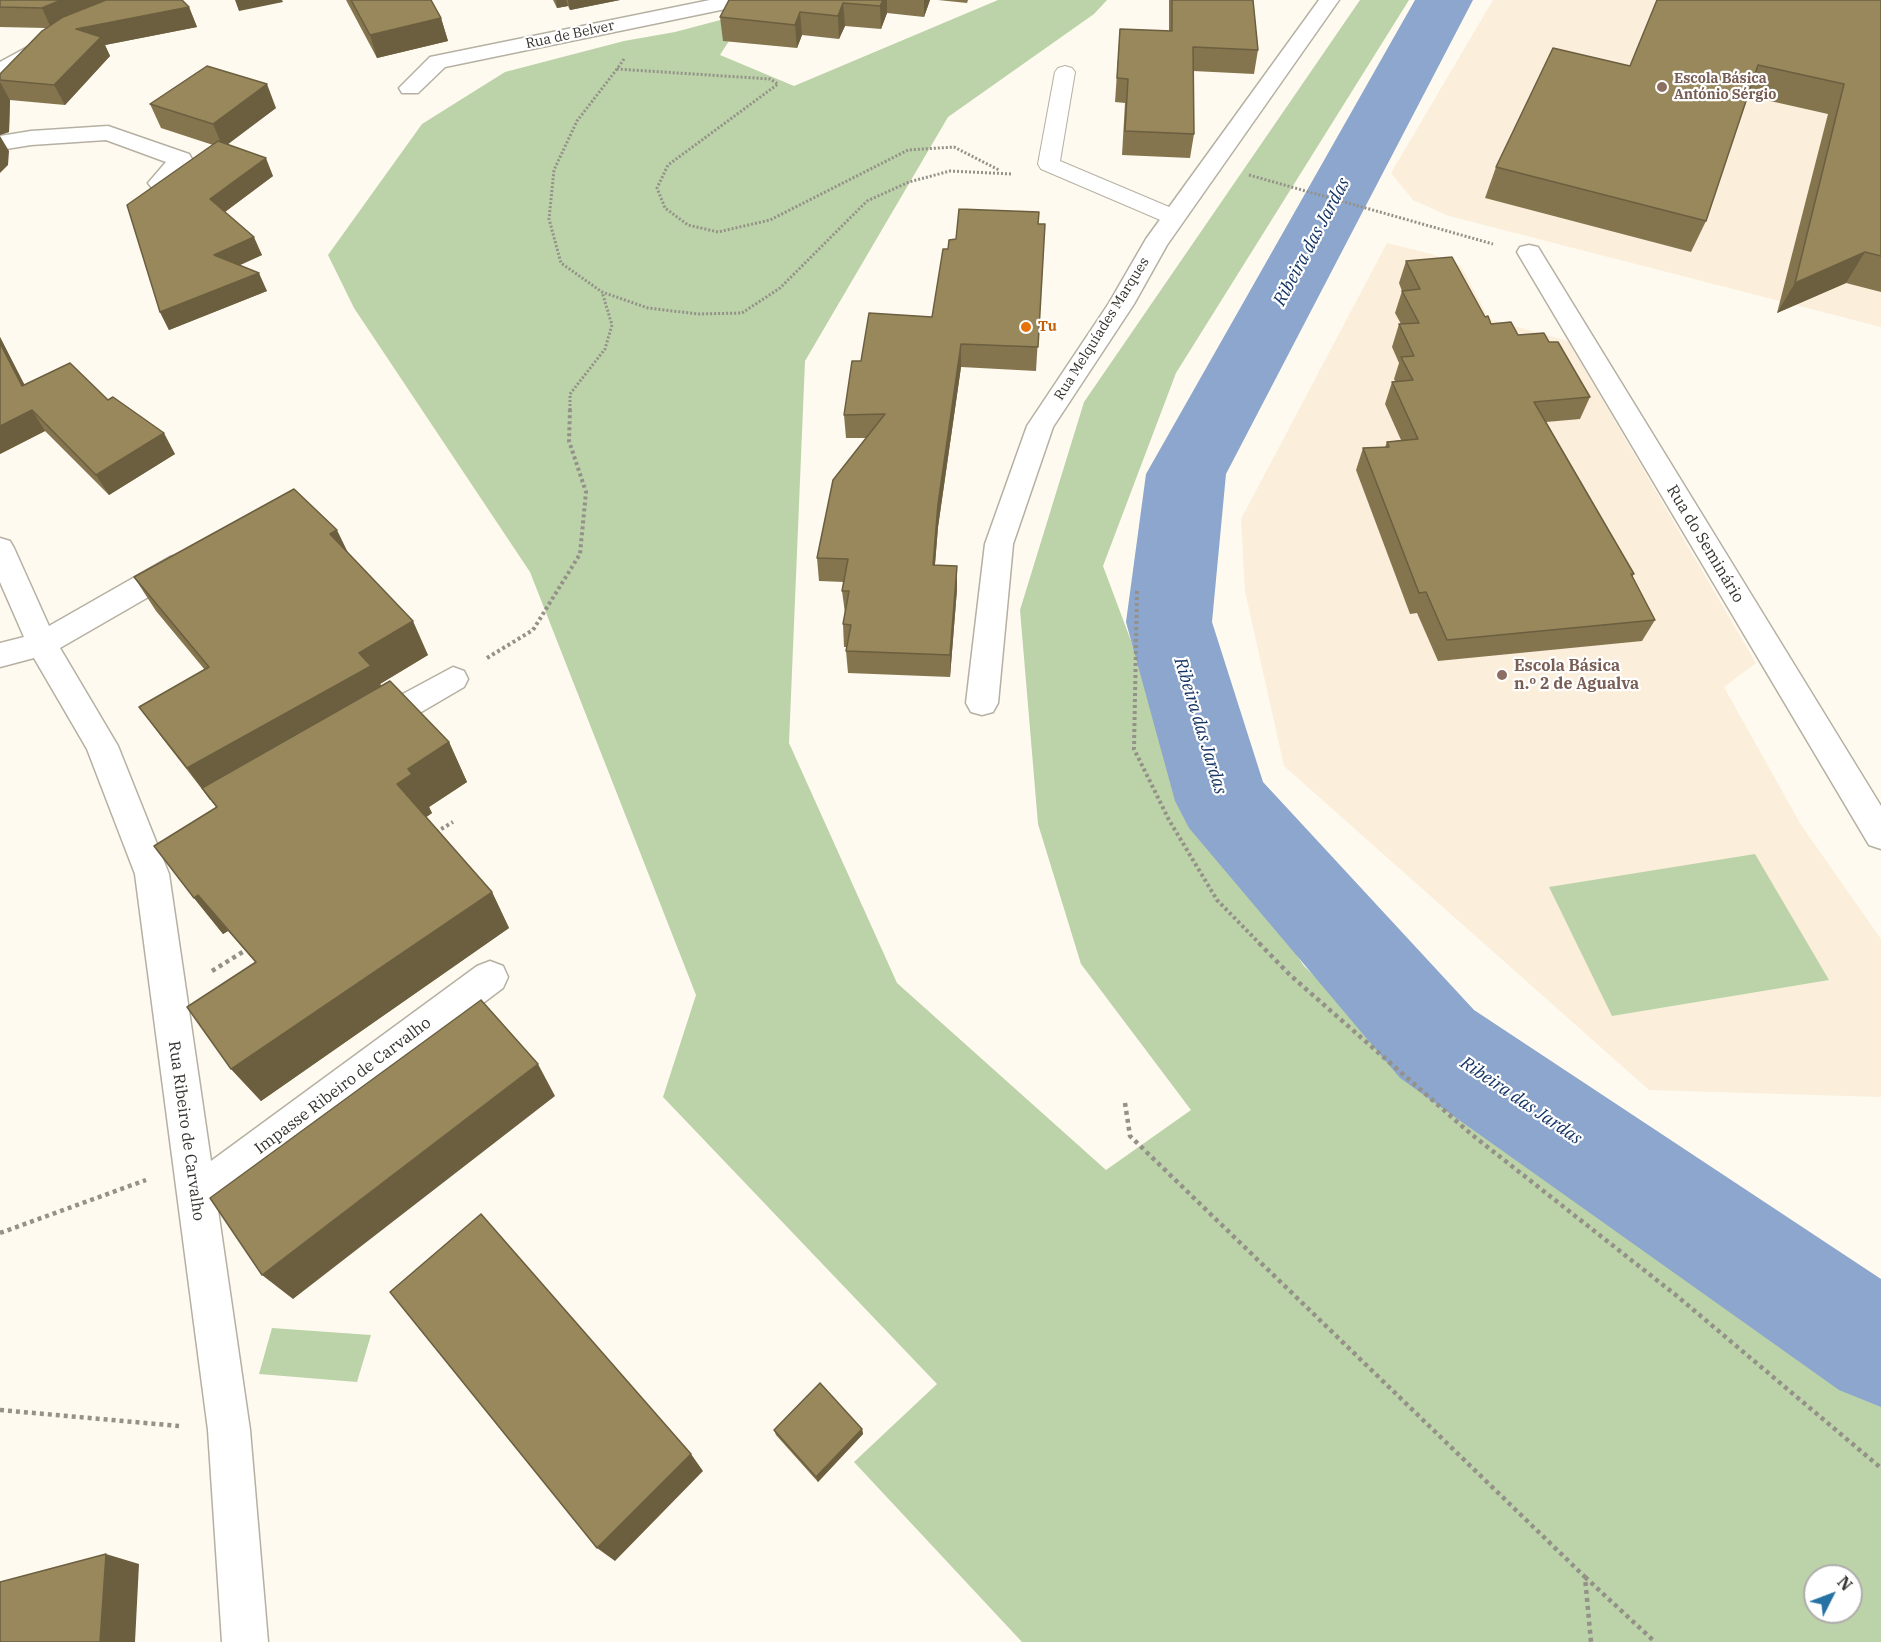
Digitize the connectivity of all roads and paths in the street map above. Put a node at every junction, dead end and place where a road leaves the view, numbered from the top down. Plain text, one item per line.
1 (740, 0) edge
2 (1329, 0) edge
3 (65, 31) edge
4 (630, 51) dead end
5 (617, 69) junction
6 (0, 71) edge
7 (1065, 72) dead end
8 (410, 88) dead end
9 (0, 143) edge
10 (1001, 172) junction
11 (1022, 176) dead end
12 (1268, 180) dead end
13 (160, 183) edge
14 (1173, 217) junction
15 (1529, 252) joint
16 (602, 292) junction
17 (0, 548) edge
18 (208, 550) edge
19 (1137, 591) dead end
20 (42, 644) junction
21 (0, 655) edge
22 (453, 679) joint
23 (982, 703) dead end
24 (350, 738) edge
25 (453, 822) dead end
26 (432, 835) edge
27 (1881, 835) edge
28 (259, 942) edge
29 (490, 977) dead end
30 (168, 999) junction
31 (1125, 1103) dead end
32 (193, 1179) junction
33 (0, 1233) edge
34 (0, 1410) edge
35 (229, 1430) junction
36 (1881, 1468) edge
37 (1585, 1577) junction
38 (245, 1642) edge
39 (1591, 1642) edge
40 (1655, 1642) edge

1 - 8 street, Rua de Belver
2 - 14 street, Rua Melquíades Marques
3 - 6 street
4 - 5 path
5 - 10 path
5 - 16 path
7 - 14 lane
9 - 13 street
10 - 11 path
10 - 16 path
12 - 15 path
14 - 23 street, Rua Melquíades Marques
15 - 27 street, Rua do Seminário
16 - 22 path
17 - 20 street, Rua Ribeiro de Carvalho
18 - 20 street
19 - 36 path
20 - 21 street
20 - 30 street, Rua Ribeiro de Carvalho
22 - 24 street
25 - 26 path
28 - 30 path
29 - 32 street, Impasse Ribeiro de Carvalho
30 - 32 street, Rua Ribeiro de Carvalho
31 - 37 path
32 - 33 path
32 - 35 street, Rua Ribeiro de Carvalho
34 - 35 path
35 - 38 street, Rua Ribeiro de Carvalho
37 - 39 path
37 - 40 path

